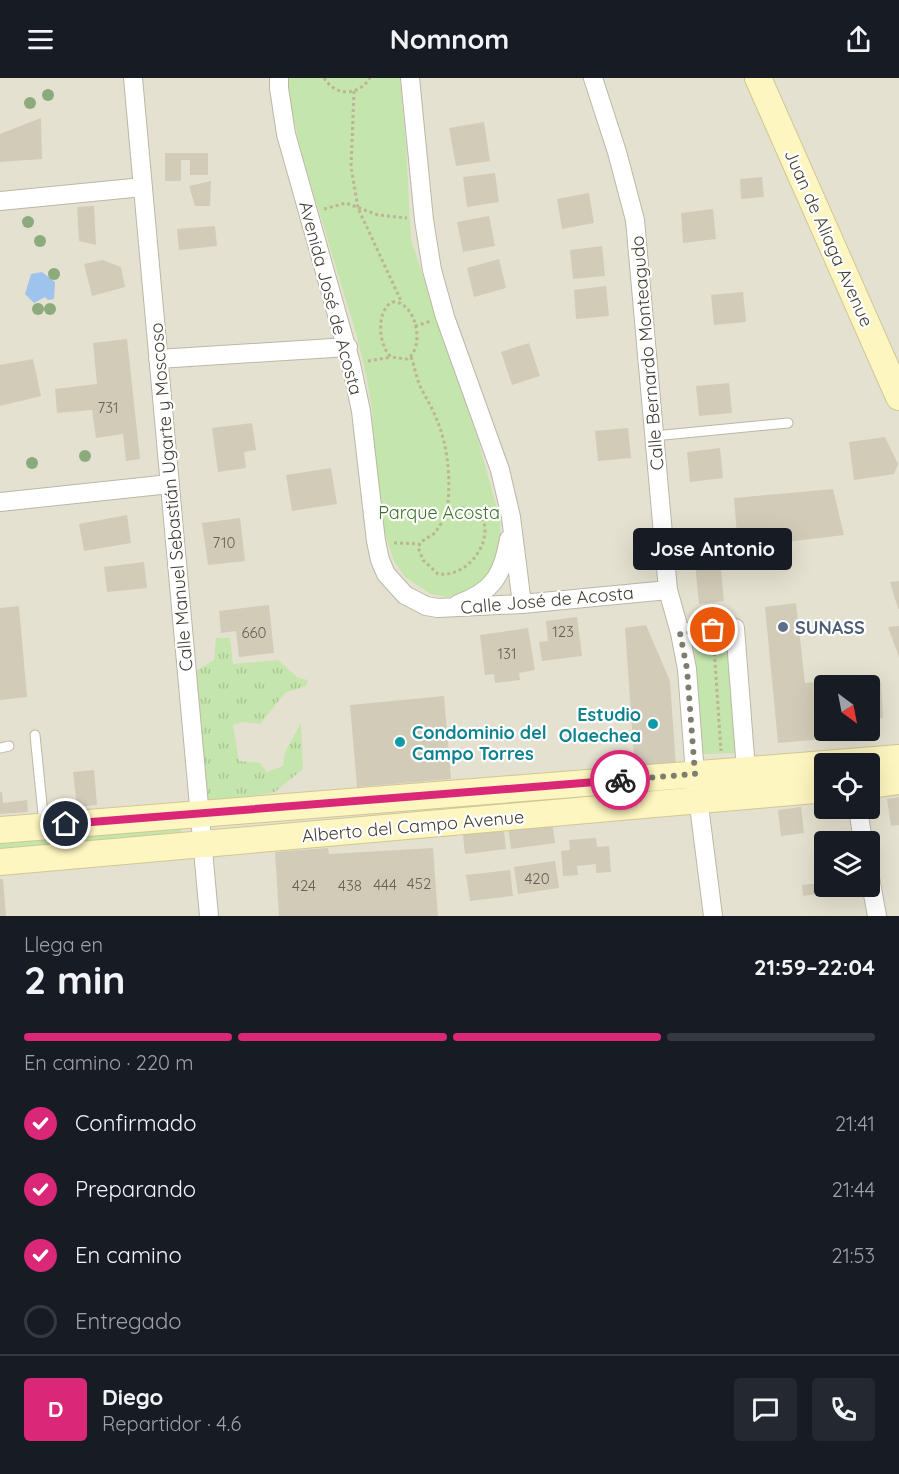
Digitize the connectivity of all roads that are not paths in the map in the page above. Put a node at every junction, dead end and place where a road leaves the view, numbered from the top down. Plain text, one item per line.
1 (133, 78) edge
2 (279, 78) edge
3 (410, 78) edge
4 (758, 78) edge
5 (599, 80) edge
6 (143, 187) junction
7 (0, 201) edge
8 (350, 355) junction
9 (158, 359) junction
10 (899, 398) edge
11 (788, 423) dead end
12 (654, 436) junction
13 (170, 484) junction
14 (0, 502) edge
15 (512, 517) junction
16 (668, 590) junction
17 (522, 604) junction
18 (432, 607) junction
19 (680, 633) junction
20 (35, 735) dead end
21 (899, 758) edge
22 (880, 760) edge
23 (814, 765) edge
24 (734, 771) junction
25 (695, 774) junction
26 (899, 781) edge
27 (880, 783) edge
28 (814, 790) edge
29 (698, 800) junction
30 (199, 813) junction
31 (44, 826) junction
32 (0, 830) edge
33 (202, 844) junction
34 (0, 862) edge
35 (874, 897) edge
36 (209, 916) edge
37 (713, 916) edge
38 (877, 916) edge

1 - 6 street, Calle Manuel Sebastián Ugarte y Moscoso
2 - 8 street, Avenida José de Acosta
3 - 15 street
4 - 10 main road, Juan de Aliaga Avenue
5 - 12 street, Calle Bernardo Monteagudo
6 - 7 street
6 - 9 street, Calle Manuel Sebastián Ugarte y Moscoso
8 - 9 street
8 - 18 street, Avenida José de Acosta
9 - 13 street, Calle Manuel Sebastián Ugarte y Moscoso
11 - 12 lane
12 - 16 street, Calle Bernardo Monteagudo
13 - 14 street
13 - 30 street, Calle Manuel Sebastián Ugarte y Moscoso
15 - 17 street
15 - 18 street
16 - 17 street, Calle José de Acosta
16 - 19 street, Calle Bernardo Monteagudo
17 - 18 street, Calle José de Acosta
19 - 24 street
19 - 25 street, Calle Bernardo Monteagudo
20 - 31 lane
21 - 22 main road, Alberto del Campo Avenue
23 - 24 main road, Alberto del Campo Avenue
24 - 25 main road, Alberto del Campo Avenue
25 - 29 street, Calle Bernardo Monteagudo
25 - 30 main road, Alberto del Campo Avenue
26 - 27 main road
28 - 29 main road, Alberto del Campo Avenue
29 - 33 main road, Alberto del Campo Avenue
29 - 37 street, Calle Bernardo Monteagudo
30 - 31 main road, Alberto del Campo Avenue
30 - 33 street, Calle Manuel Sebastián Ugarte y Moscoso
31 - 32 main road, Alberto del Campo Avenue
33 - 34 main road, Alberto del Campo Avenue
33 - 36 street, Calle Manuel Sebastián Ugarte y Moscoso
35 - 38 street

